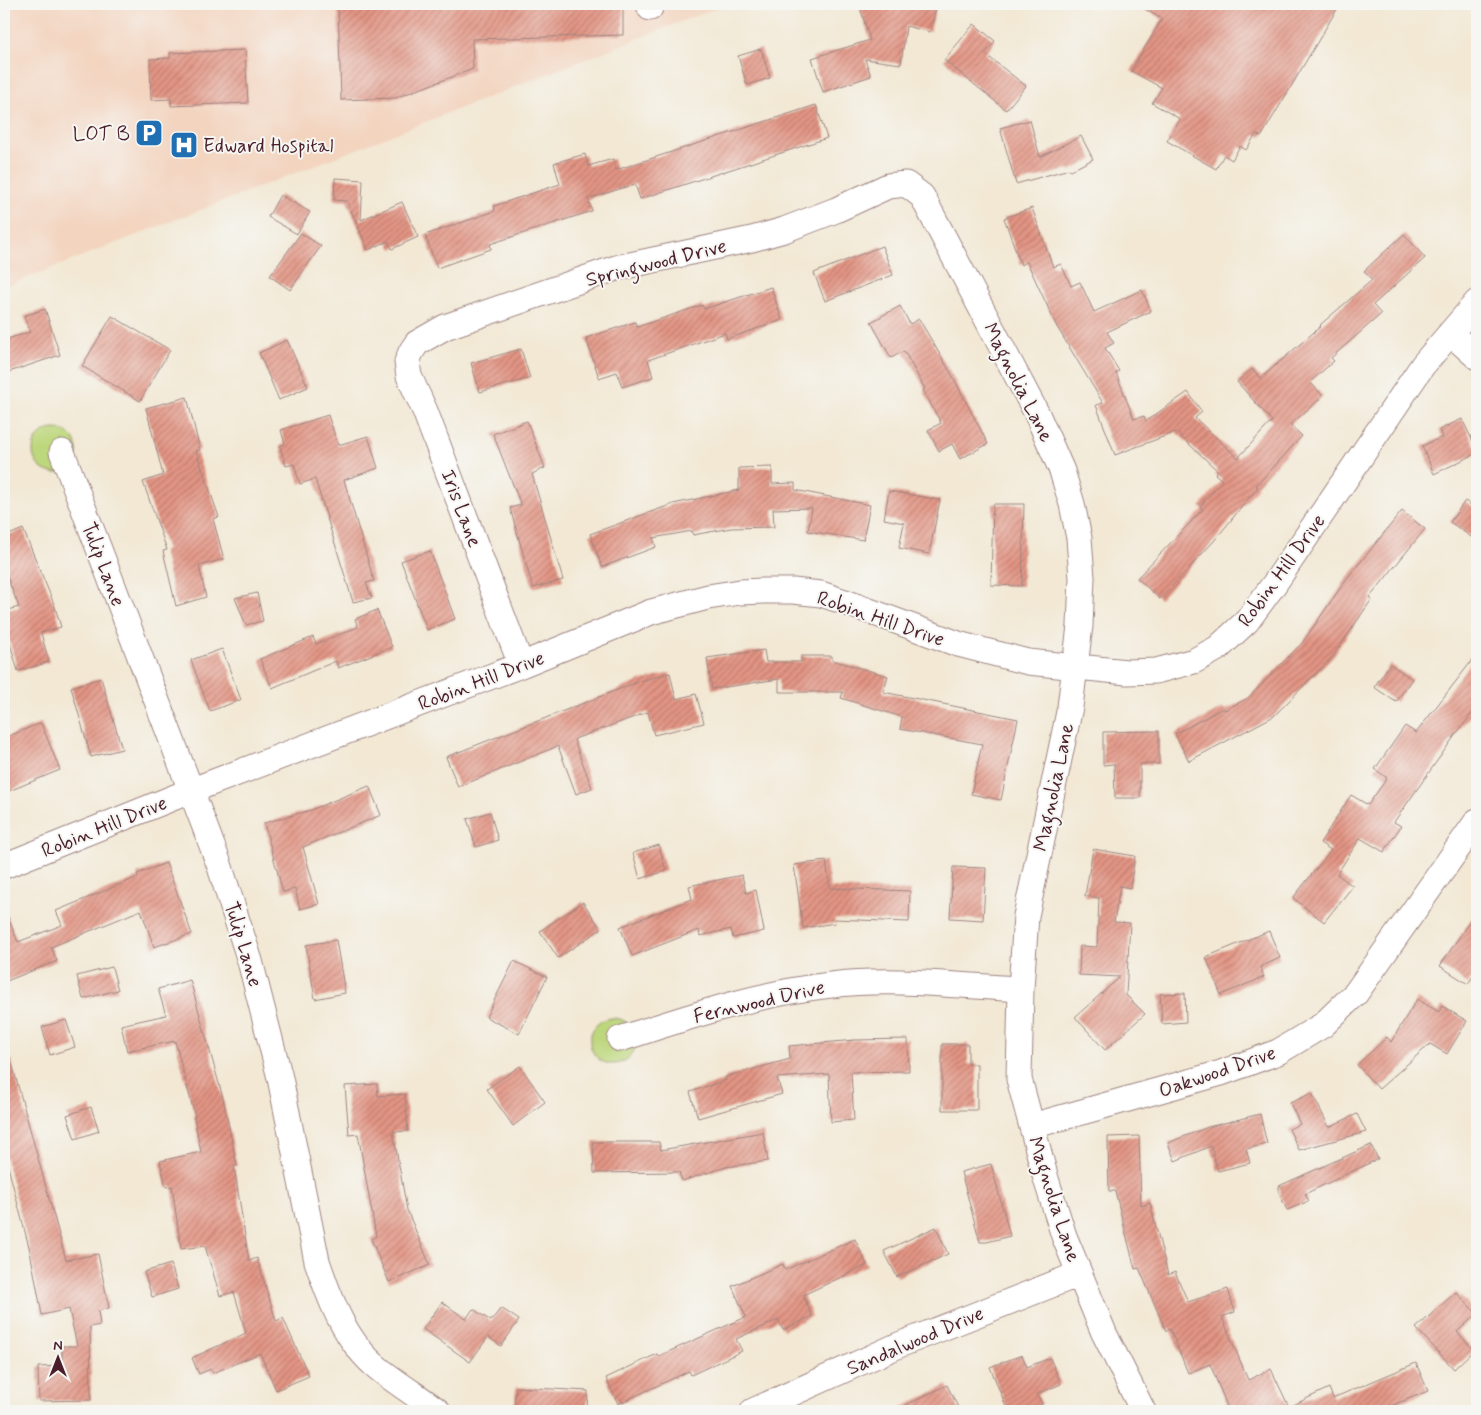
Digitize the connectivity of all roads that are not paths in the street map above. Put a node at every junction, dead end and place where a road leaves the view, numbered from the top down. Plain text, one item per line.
1 (906, 184) joint
2 (1477, 302) edge
3 (1450, 333) junction
4 (411, 352) joint
5 (1477, 357) edge
6 (62, 452) dead end
7 (521, 665) junction
8 (1074, 667) junction
9 (190, 791) junction
10 (1477, 821) edge
11 (4, 866) edge
12 (1021, 989) junction
13 (620, 1038) dead end
14 (1032, 1126) junction
15 (1079, 1274) junction
16 (438, 1411) edge
17 (753, 1411) edge
18 (1143, 1411) edge

1 - 4 street, Springwood Drive
1 - 8 street, Magnolia Lane
2 - 3 street, Robin Hill Drive
3 - 5 street
3 - 8 street, Robin Hill Drive
4 - 7 street, Iris Lane
6 - 9 street, Tulip Lane
7 - 8 street, Robin Hill Drive
7 - 9 street, Robin Hill Drive
8 - 12 street, Magnolia Lane
9 - 11 street, Robin Hill Drive
9 - 16 street, Tulip Lane
10 - 14 street, Oakwood Drive
12 - 13 street, Fernwood Drive
12 - 14 street, Magnolia Lane
14 - 15 street, Magnolia Lane
15 - 17 street, Sandalwood Drive
15 - 18 street, Magnolia Lane

